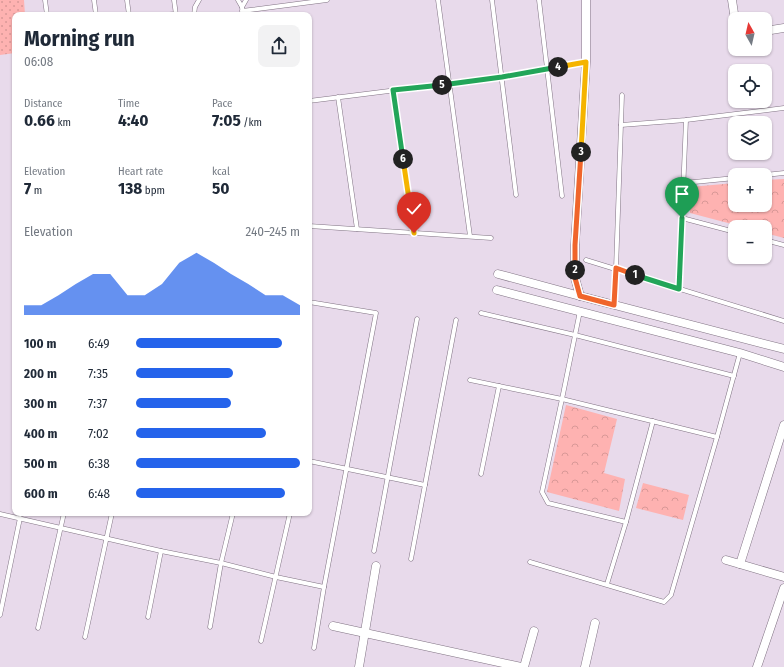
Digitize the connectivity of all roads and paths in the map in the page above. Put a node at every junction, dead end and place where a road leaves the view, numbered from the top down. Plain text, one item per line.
1 (45, 0) edge
2 (94, 0) edge
3 (127, 0) edge
4 (174, 0) edge
5 (199, 0) edge
6 (238, 0) edge
7 (246, 0) edge
8 (326, 0) edge
9 (438, 0) edge
10 (492, 0) edge
11 (539, 0) edge
12 (586, 0) edge
13 (732, 0) edge
14 (242, 11) edge
15 (47, 12) edge
16 (96, 12) edge
17 (129, 12) edge
18 (176, 12) edge
19 (194, 12) edge
20 (734, 12) edge
21 (784, 28) edge
22 (772, 29) edge
23 (586, 62) junction
24 (547, 68) junction
25 (502, 77) junction
26 (449, 84) junction
27 (393, 90) junction
28 (622, 95) dead end
29 (338, 97) junction
30 (312, 101) edge
31 (784, 108) edge
32 (686, 120) junction
33 (621, 125) junction
34 (784, 173) edge
35 (772, 174) edge
36 (728, 179) edge
37 (684, 183) junction
38 (516, 195) dead end
39 (562, 196) dead end
40 (682, 218) junction
41 (312, 226) edge
42 (357, 229) junction
43 (728, 230) edge
44 (414, 233) junction
45 (470, 236) junction
46 (490, 238) dead end
47 (772, 242) edge
48 (784, 245) edge
49 (586, 260) dead end
50 (616, 268) junction
51 (498, 274) dead end
52 (679, 289) junction
53 (497, 290) dead end
54 (580, 296) junction
55 (312, 302) edge
56 (614, 305) junction
57 (580, 311) junction
58 (481, 313) dead end
59 (417, 319) dead end
60 (456, 320) dead end
61 (784, 321) edge
62 (575, 335) junction
63 (784, 349) edge
64 (740, 353) junction
65 (784, 367) edge
66 (734, 376) junction
67 (470, 380) dead end
68 (499, 386) junction
69 (562, 400) junction
70 (653, 421) junction
71 (784, 424) edge
72 (717, 437) junction
73 (782, 438) edge
74 (312, 462) edge
75 (347, 468) junction
76 (481, 474) dead end
77 (387, 477) junction
78 (426, 485) junction
79 (0, 514) edge
80 (63, 516) edge
81 (111, 516) edge
82 (232, 516) edge
83 (289, 516) edge
84 (20, 518) junction
85 (626, 522) junction
86 (60, 528) junction
87 (106, 538) junction
88 (161, 551) junction
89 (374, 551) dead end
90 (412, 560) dead end
91 (726, 560) dead end
92 (530, 562) dead end
93 (221, 563) junction
94 (740, 564) junction
95 (376, 566) dead end
96 (276, 577) junction
97 (784, 577) edge
98 (607, 584) junction
99 (324, 587) junction
100 (784, 588) edge
101 (0, 615) edge
102 (148, 617) dead end
103 (595, 623) dead end
104 (333, 626) dead end
105 (210, 627) dead end
106 (38, 628) dead end
107 (534, 630) dead end
108 (365, 633) junction
109 (85, 637) dead end
110 (261, 641) dead end
111 (314, 648) dead end
112 (359, 667) edge
113 (521, 667) edge
114 (524, 667) edge
115 (585, 667) edge
116 (757, 667) edge

1 - 15 lane
2 - 16 lane
3 - 17 lane
4 - 18 lane
5 - 19 lane
6 - 14 lane
7 - 14 lane
8 - 14 lane
9 - 26 lane
10 - 25 lane
11 - 24 lane
12 - 23 street
13 - 20 street
21 - 22 street
23 - 24 lane
23 - 54 street
24 - 25 lane
24 - 39 lane
25 - 26 lane
25 - 38 lane
26 - 27 lane
26 - 45 lane
27 - 29 lane
27 - 44 lane
28 - 33 lane
29 - 30 lane
29 - 42 lane
31 - 32 lane
32 - 33 lane
32 - 37 lane
33 - 50 lane
34 - 35 lane
36 - 37 lane
37 - 40 lane
40 - 43 lane
40 - 52 lane
41 - 42 lane
42 - 44 lane
44 - 45 lane
45 - 46 lane
47 - 48 lane
49 - 50 lane
50 - 52 lane
50 - 56 lane
51 - 54 street
52 - 61 lane
53 - 57 street
54 - 56 street
55 - 75 lane
56 - 63 street
57 - 62 lane
57 - 64 street
58 - 62 lane
59 - 77 lane
60 - 78 lane
62 - 66 lane
62 - 69 lane
64 - 65 street
64 - 66 lane
66 - 72 lane
67 - 68 lane
68 - 69 lane
68 - 76 lane
69 - 70 lane
69 - 85 lane
70 - 72 lane
70 - 85 lane
71 - 73 street
72 - 98 lane
73 - 94 street
74 - 75 lane
75 - 77 lane
75 - 99 lane
77 - 78 lane
77 - 89 lane
78 - 90 lane
79 - 84 lane
80 - 86 lane
81 - 87 lane
82 - 93 lane
83 - 96 lane
84 - 86 lane
84 - 101 lane
85 - 98 lane
86 - 87 lane
86 - 106 lane
87 - 88 lane
87 - 109 lane
88 - 93 lane
88 - 102 lane
91 - 94 street
92 - 98 lane
93 - 96 lane
93 - 105 lane
94 - 97 street
95 - 108 street
96 - 99 lane
96 - 110 lane
99 - 111 lane
100 - 116 street
103 - 115 street
104 - 108 street
107 - 114 street
108 - 112 street
108 - 113 street

